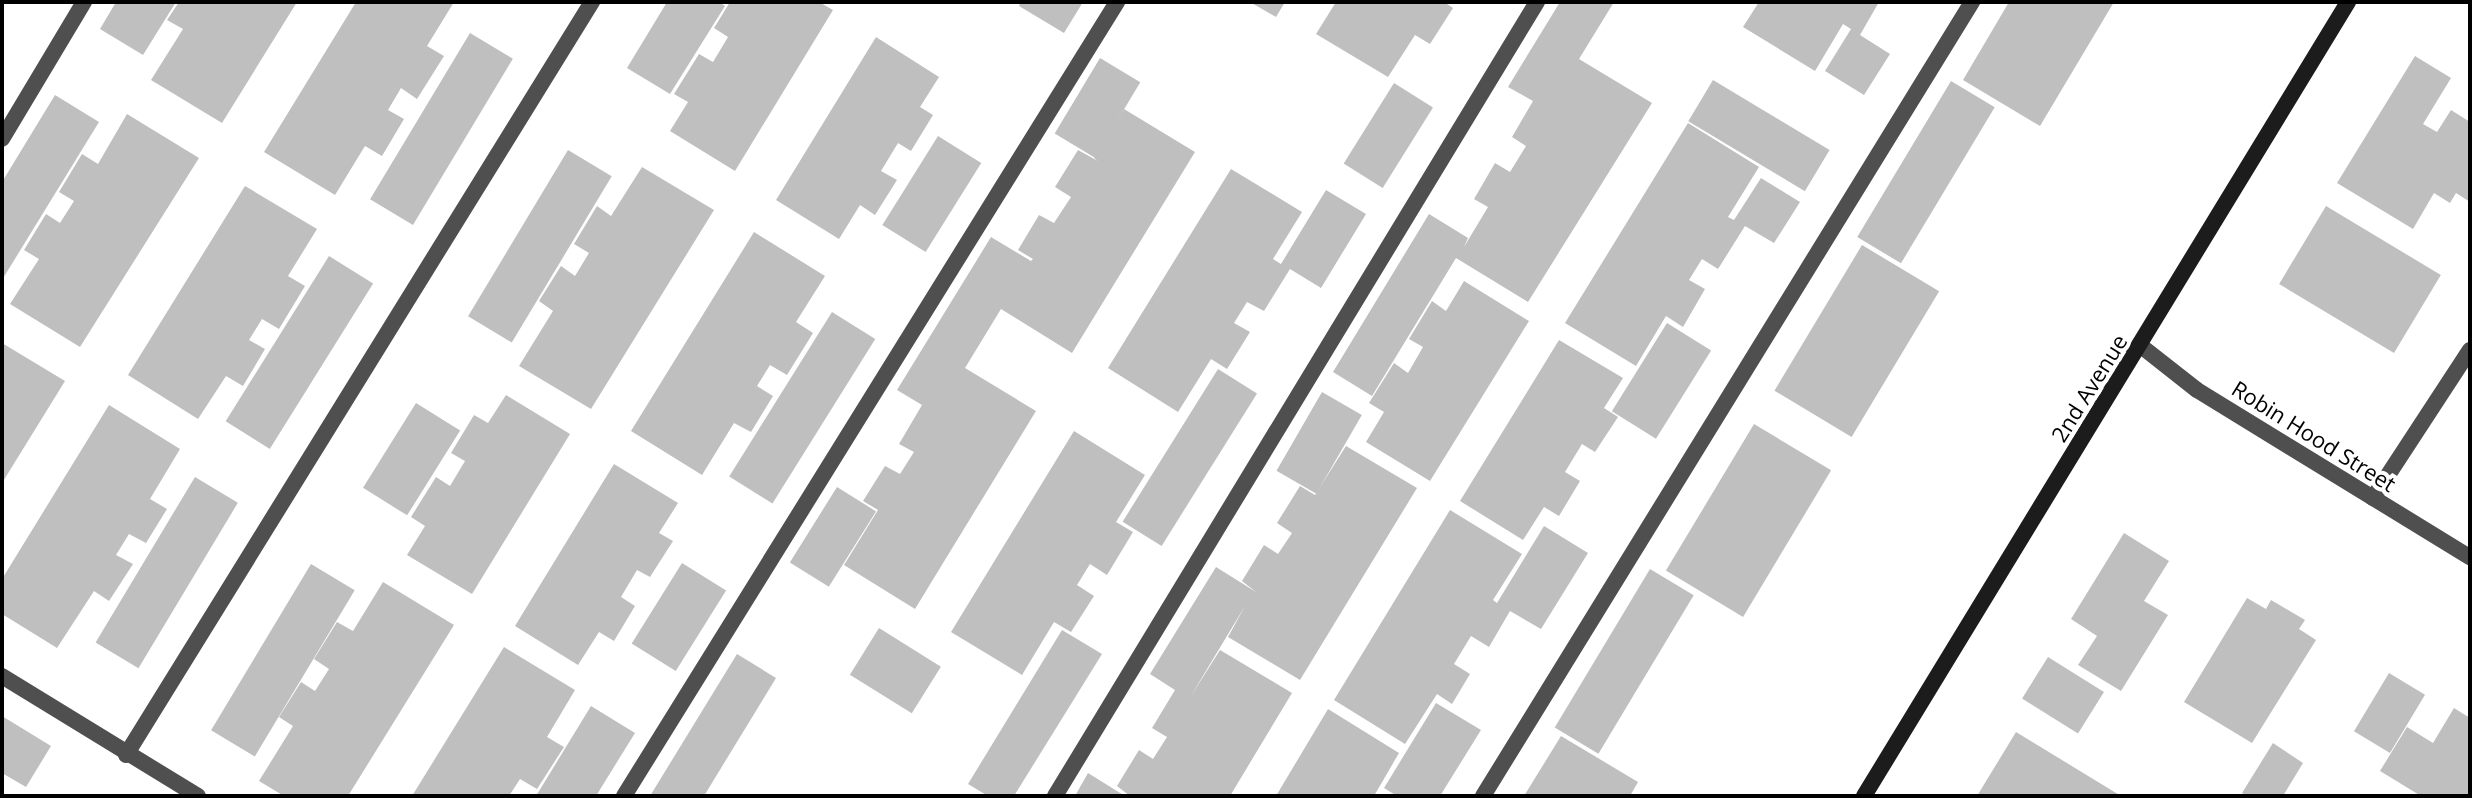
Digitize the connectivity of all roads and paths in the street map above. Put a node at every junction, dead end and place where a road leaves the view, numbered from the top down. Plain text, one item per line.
1 (84, 2) edge
2 (592, 2) edge
3 (1117, 2) edge
4 (1537, 2) edge
5 (1972, 2) edge
6 (2348, 2) edge
7 (2, 139) edge
8 (2141, 346) junction
9 (2470, 350) edge
10 (2373, 498) junction
11 (2470, 557) edge
12 (2, 676) edge
13 (126, 755) junction
14 (198, 796) edge
15 (624, 796) edge
16 (1055, 796) edge
17 (1483, 796) edge
18 (1864, 796) edge

1 - 7 street
2 - 13 street
3 - 15 street
4 - 16 street
5 - 17 street
6 - 8 street, 2nd Avenue
8 - 10 street, Robin Hood Street
8 - 18 street, 2nd Avenue
9 - 10 street
10 - 11 street, Robin Hood Street
12 - 13 street
13 - 14 street

